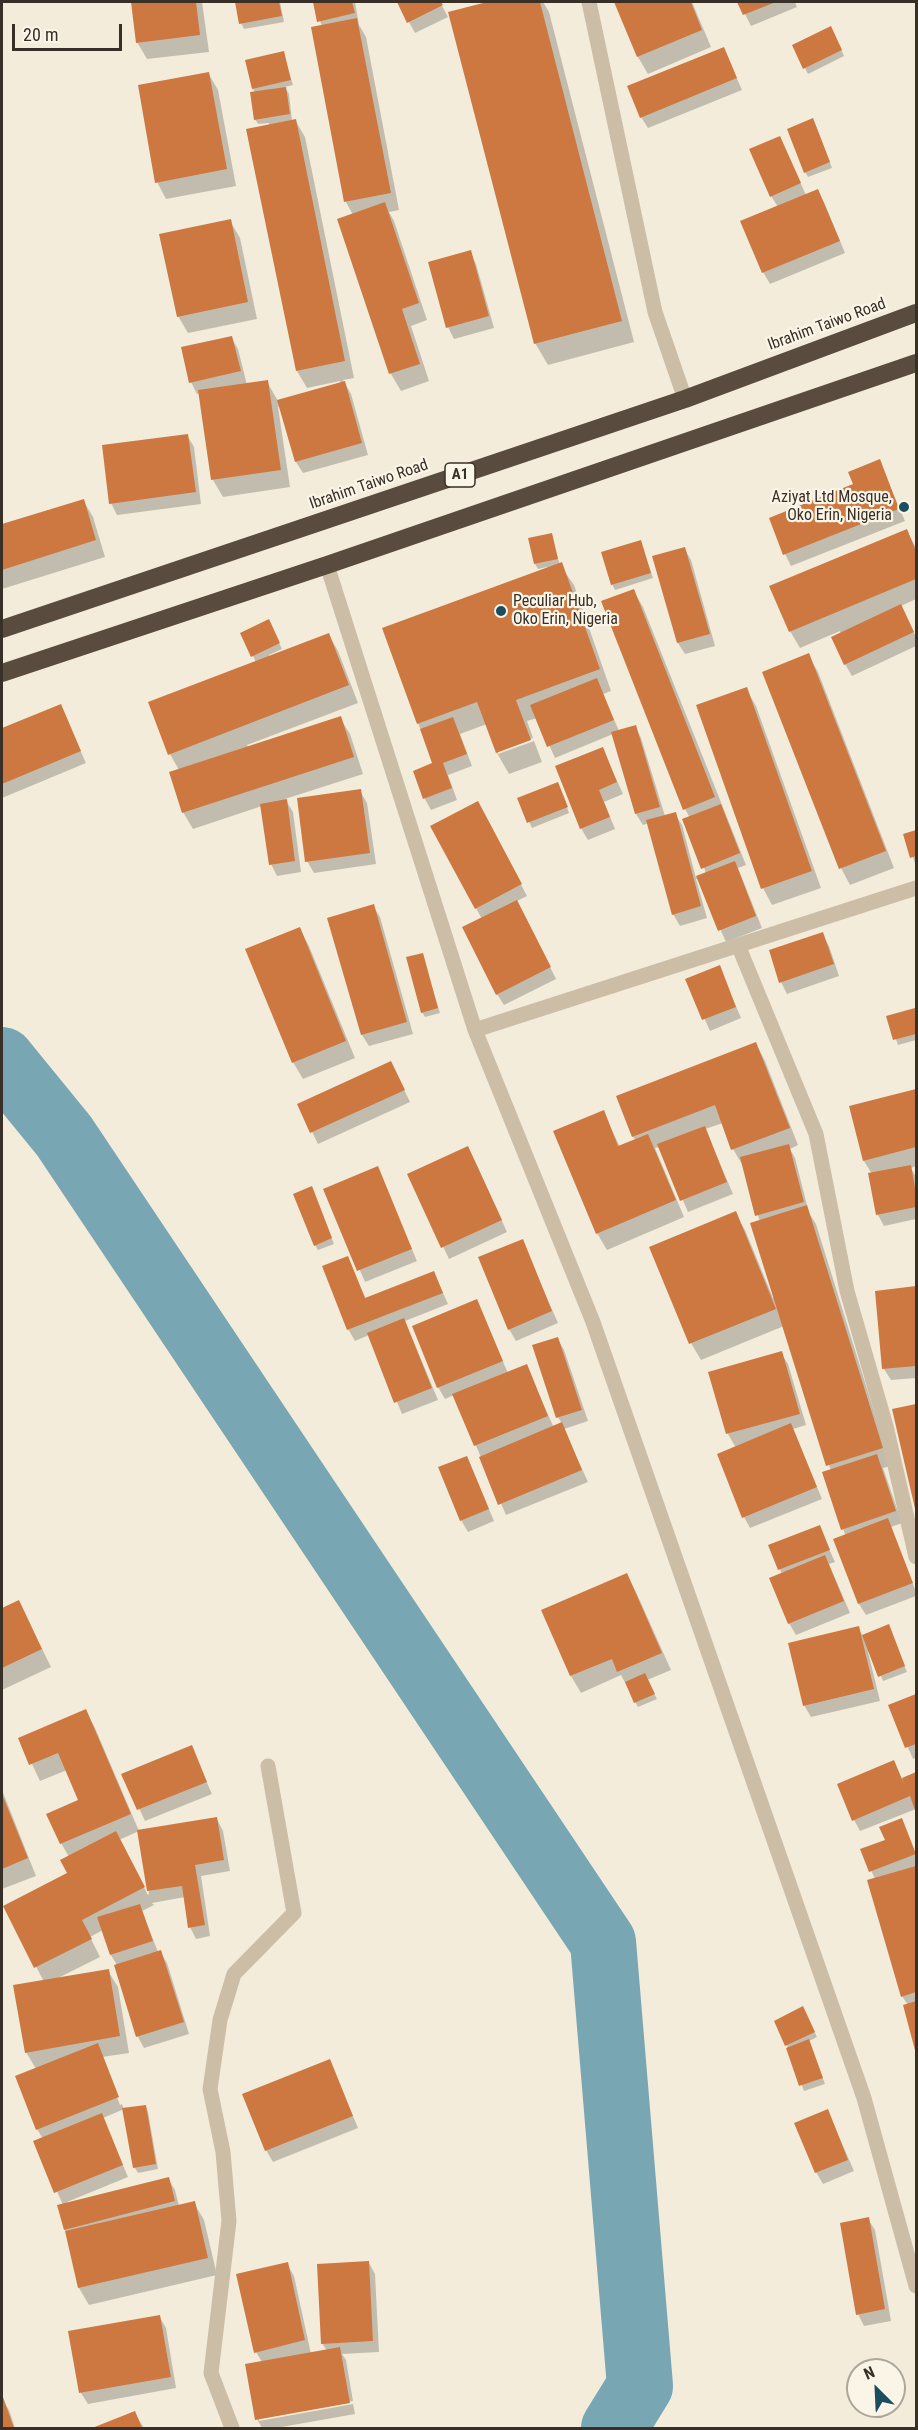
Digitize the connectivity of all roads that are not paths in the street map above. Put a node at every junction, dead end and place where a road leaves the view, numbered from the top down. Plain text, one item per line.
1 (589, 2) edge
2 (916, 313) edge
3 (916, 363) edge
4 (685, 399) junction
5 (327, 565) junction
6 (2, 629) edge
7 (2, 673) edge
8 (916, 888) edge
9 (738, 945) junction
10 (475, 1030) junction
11 (916, 1557) edge
12 (268, 1766) dead end
13 (916, 2286) edge
14 (232, 2428) edge

1 - 4 street
2 - 4 highway, Ibrahim Taiwo Road / A1
3 - 5 highway
4 - 6 highway, Ibrahim Taiwo Road / A1
5 - 7 highway
5 - 10 street
8 - 9 street
9 - 10 street
9 - 11 street
10 - 13 street
12 - 14 street

